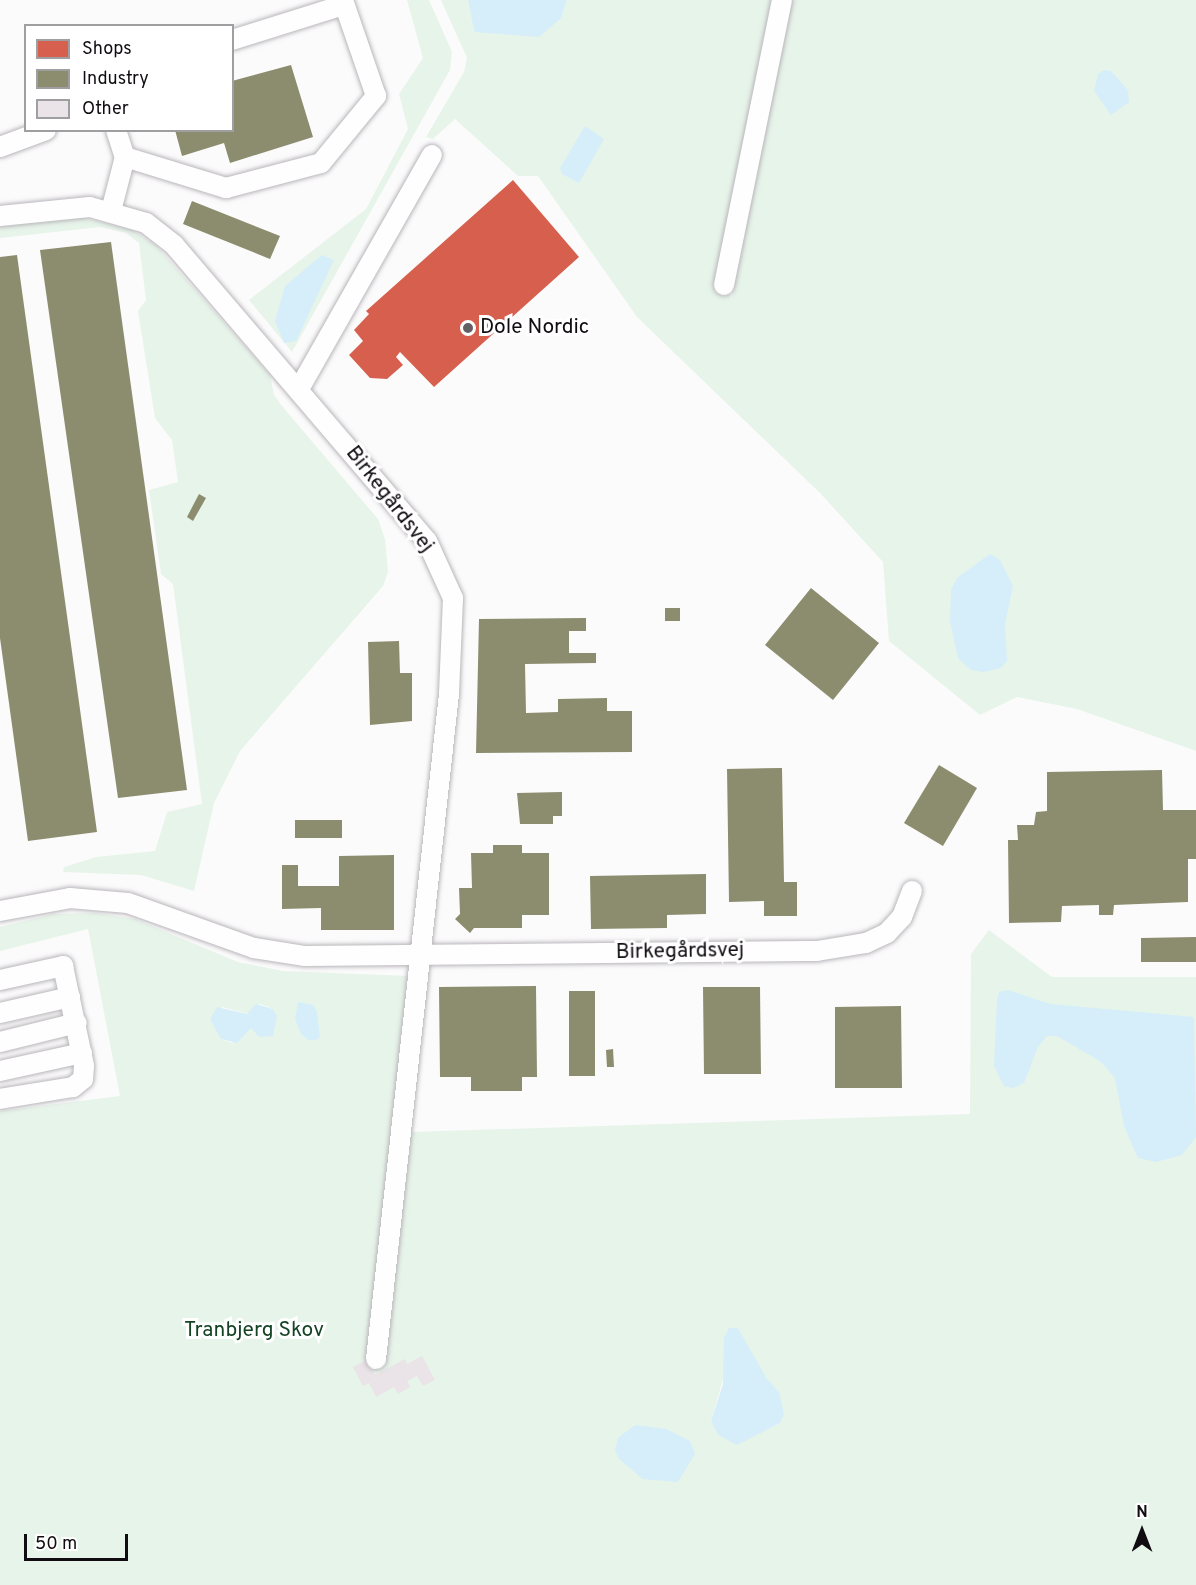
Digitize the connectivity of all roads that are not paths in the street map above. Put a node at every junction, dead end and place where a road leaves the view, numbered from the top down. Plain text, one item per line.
1 (782, 0) edge
2 (343, 3) edge
3 (234, 39) edge
4 (41, 132) edge
5 (117, 132) edge
6 (0, 147) edge
7 (432, 155) dead end
8 (125, 157) junction
9 (111, 211) junction
10 (0, 216) edge
11 (724, 285) dead end
12 (299, 389) junction
13 (912, 891) dead end
14 (0, 910) edge
15 (420, 957) junction
16 (0, 980) edge
17 (70, 997) junction
18 (0, 1013) edge
19 (77, 1023) junction
20 (0, 1042) edge
21 (82, 1053) junction
22 (0, 1071) edge
23 (0, 1099) edge
24 (376, 1359) dead end

1 - 11 street
2 - 3 street
2 - 8 street
4 - 6 street
5 - 8 street
7 - 12 street
8 - 9 street
9 - 10 street, Birkegårdsvej
9 - 12 street, Birkegårdsvej
12 - 15 street, Birkegårdsvej
13 - 15 street, Birkegårdsvej
14 - 15 street, Birkegårdsvej
15 - 24 street
16 - 17 street
17 - 18 street
17 - 19 street
19 - 20 street
19 - 21 street
21 - 22 street
21 - 23 street

